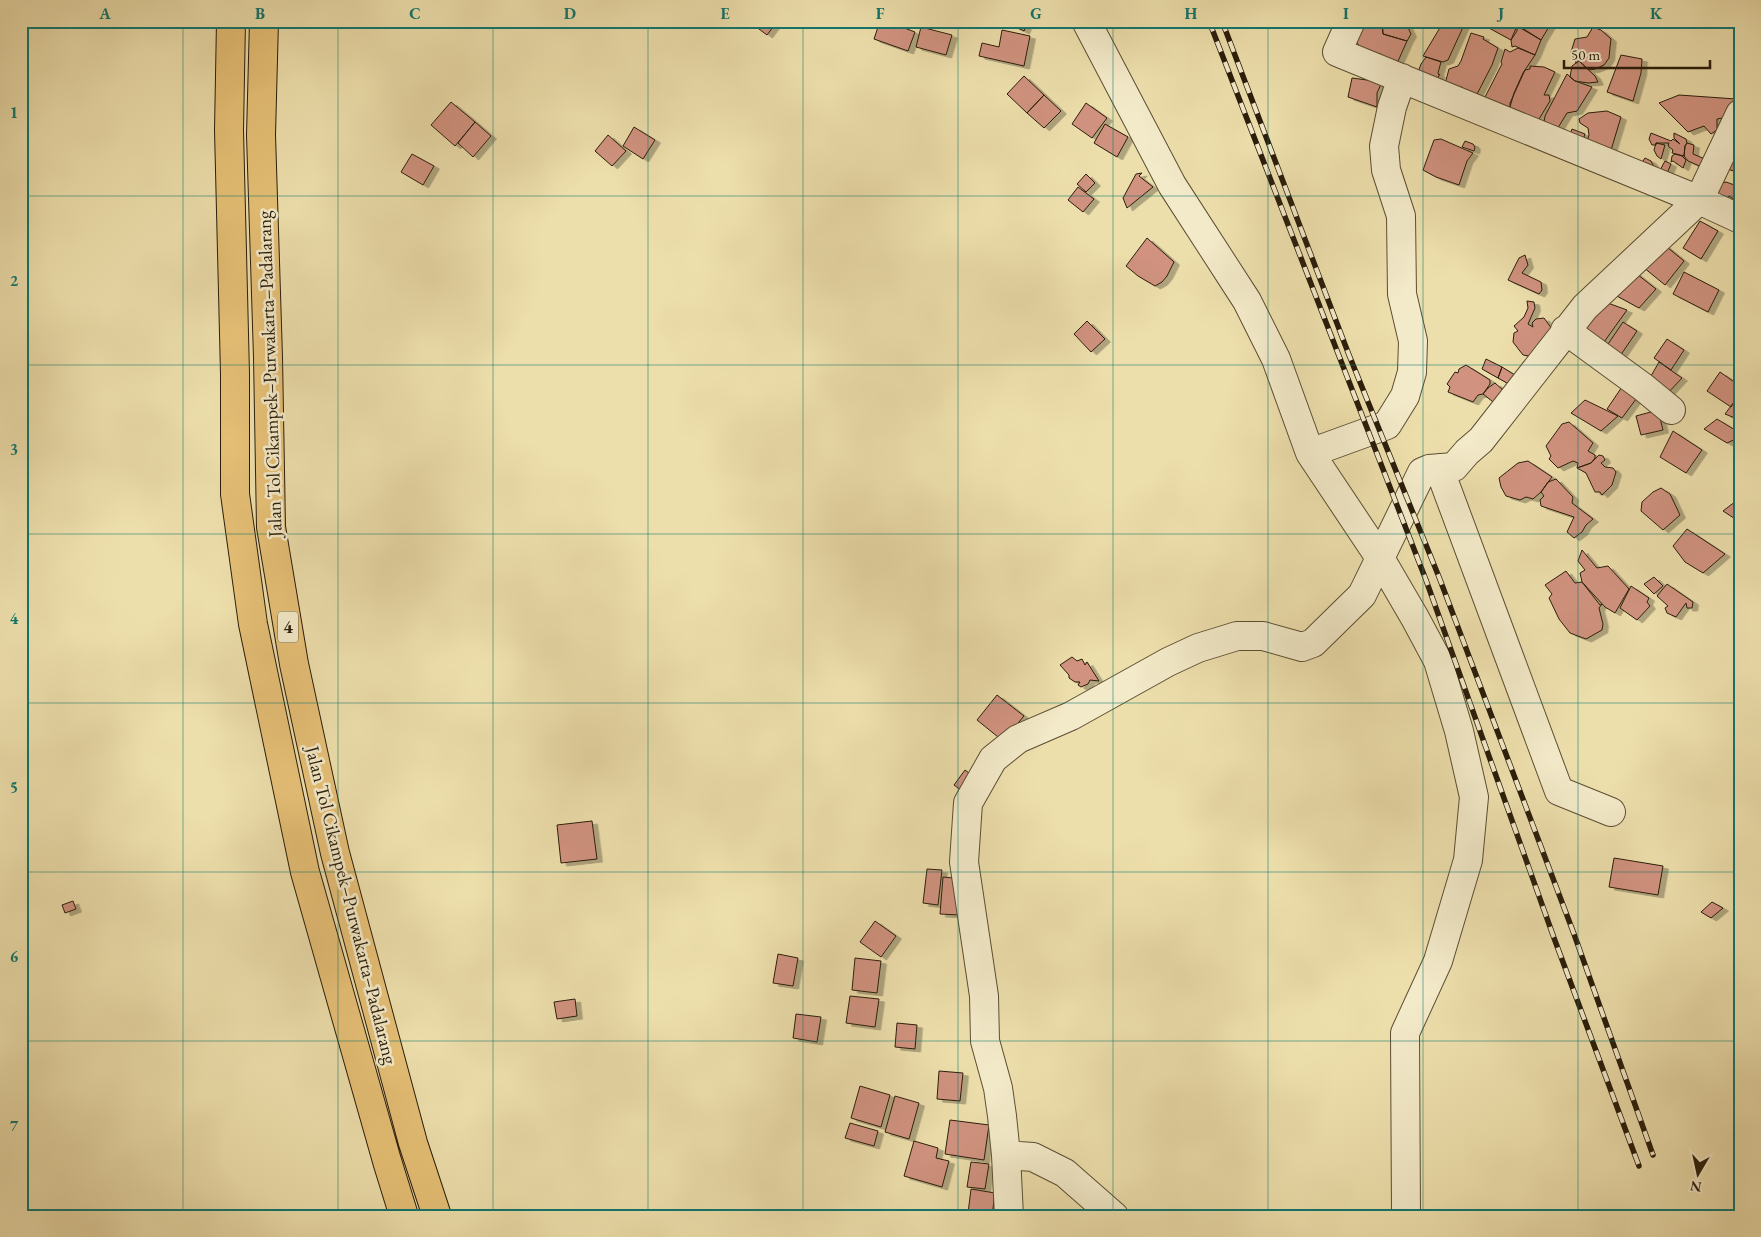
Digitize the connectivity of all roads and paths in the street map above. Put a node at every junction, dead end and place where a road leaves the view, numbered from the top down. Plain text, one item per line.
1 (231, 21) edge
2 (264, 21) edge
3 (1086, 21) edge
4 (1351, 21) edge
5 (1402, 78) junction
6 (1740, 114) edge
7 (1699, 200) junction
8 (1740, 219) edge
9 (1565, 330) junction
10 (1671, 410) dead end
11 (1310, 453) junction
12 (1438, 468) junction
13 (1380, 558) junction
14 (1611, 812) dead end
15 (1006, 1155) junction
16 (404, 1216) edge
17 (437, 1216) edge
18 (1010, 1216) edge
19 (1114, 1216) edge
20 (1406, 1216) edge

1 - 16 highway, Jalan Tol Cikampek–Purwakarta–Padalarang / 4
2 - 17 highway, Jalan Tol Cikampek–Purwakarta–Padalarang / 4
3 - 11 street
4 - 5 street
5 - 7 street
5 - 11 street
6 - 7 street
7 - 8 street
7 - 9 street
9 - 10 street
9 - 12 street
11 - 13 street
12 - 13 street
12 - 14 street
13 - 15 street
13 - 20 street
15 - 18 street
15 - 19 street

